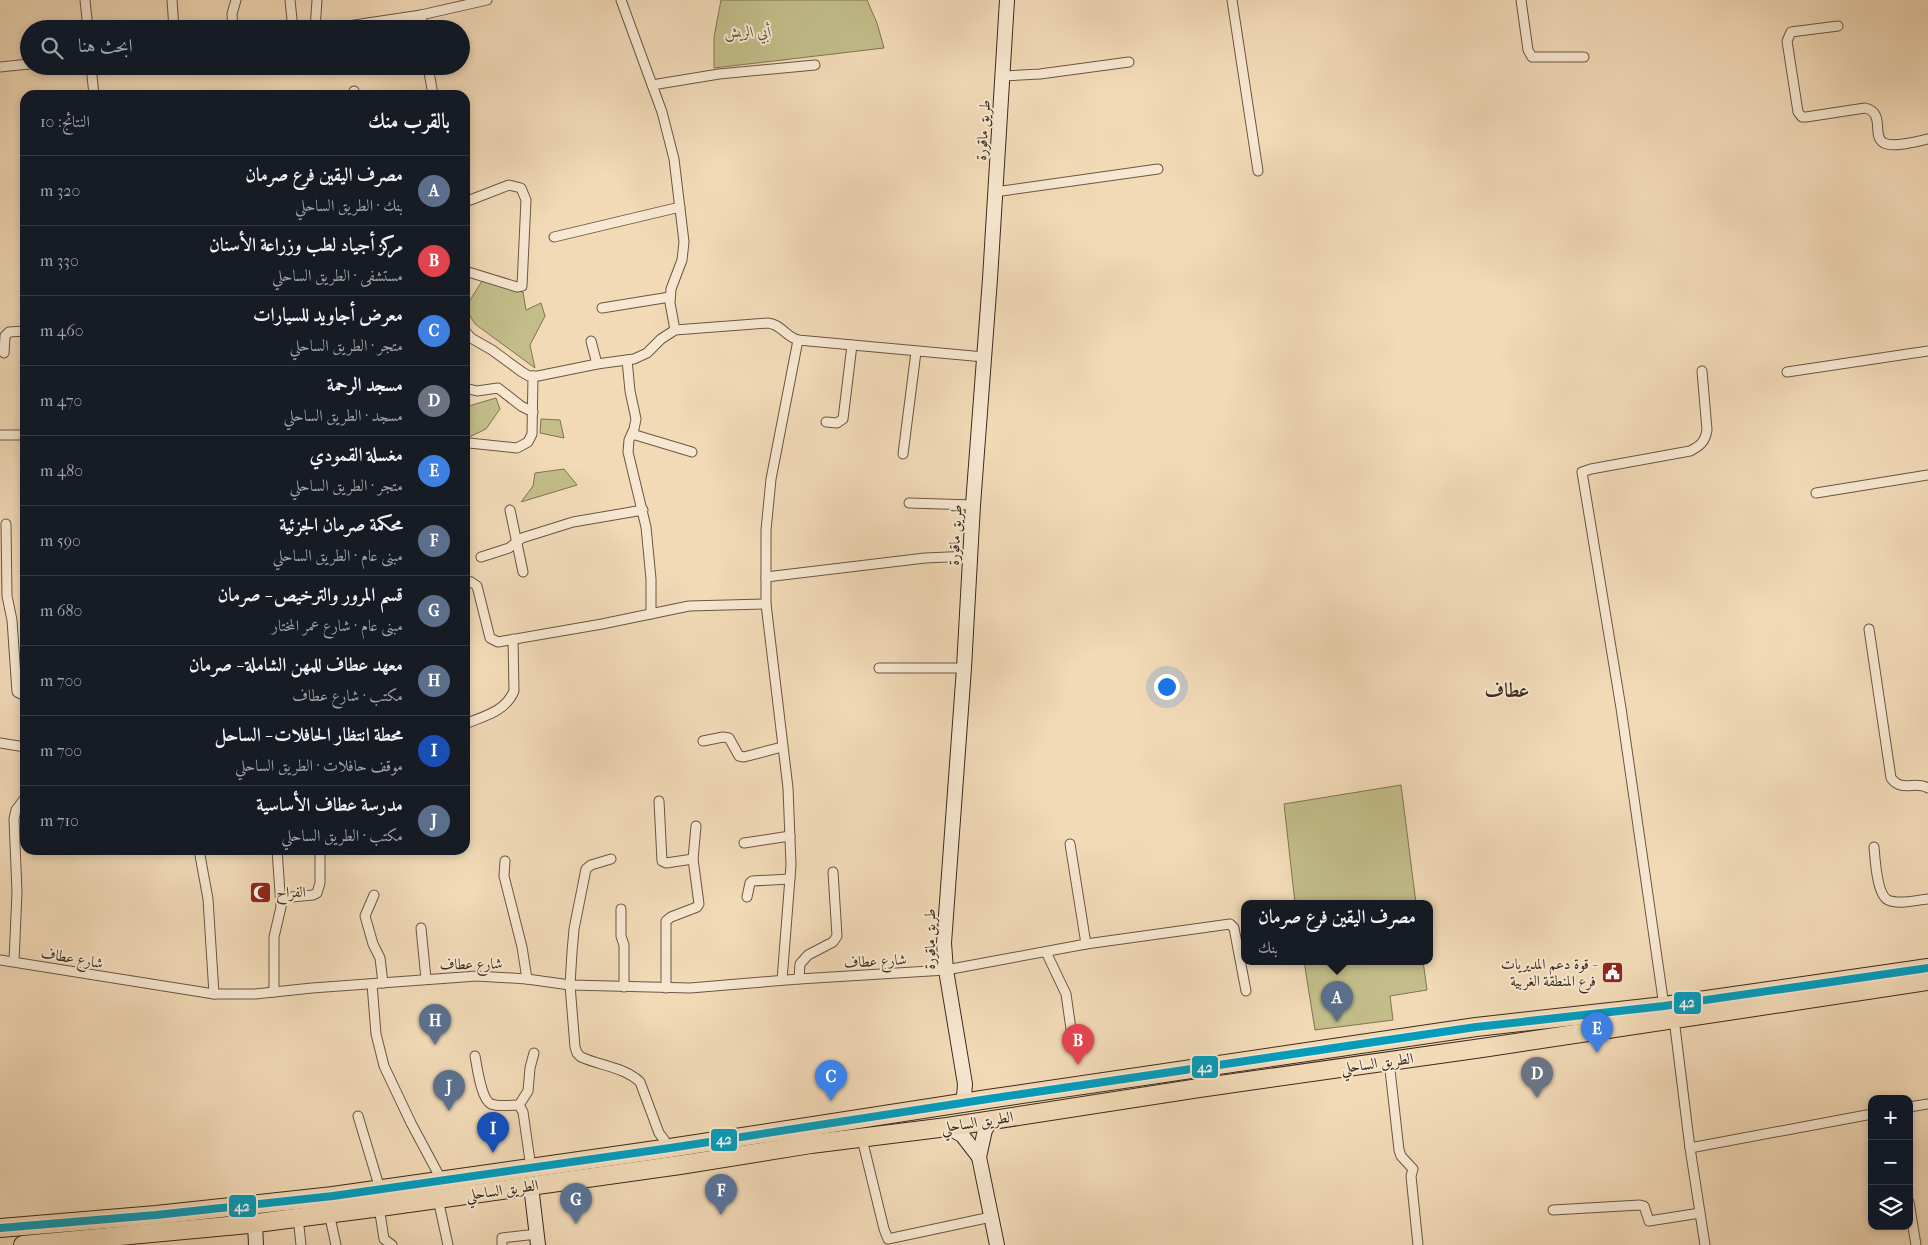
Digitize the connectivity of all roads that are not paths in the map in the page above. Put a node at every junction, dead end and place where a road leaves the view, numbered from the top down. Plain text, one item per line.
1 (85, 0) edge
2 (172, 0) edge
3 (236, 0) edge
4 (290, 0) edge
5 (317, 0) edge
6 (487, 0) edge
7 (621, 0) edge
8 (1007, 0) edge
9 (1232, 0) edge
10 (1521, 0) edge
11 (421, 15) junction
12 (87, 20) edge
13 (173, 20) edge
14 (232, 20) edge
15 (292, 20) edge
16 (316, 20) edge
17 (388, 20) edge
18 (422, 20) edge
19 (1838, 26) dead end
20 (1584, 57) dead end
21 (1129, 62) dead end
22 (20, 65) edge
23 (816, 65) dead end
24 (0, 67) edge
25 (92, 75) edge
26 (429, 75) edge
27 (1003, 76) junction
28 (652, 85) junction
29 (93, 90) edge
30 (431, 90) edge
31 (1928, 139) edge
32 (1158, 169) dead end
33 (1258, 171) dead end
34 (995, 192) junction
35 (470, 200) edge
36 (680, 206) junction
37 (554, 236) dead end
38 (470, 273) edge
39 (670, 297) junction
40 (602, 308) dead end
41 (675, 330) junction
42 (20, 331) edge
43 (470, 338) edge
44 (798, 340) junction
45 (591, 341) dead end
46 (852, 345) junction
47 (1928, 351) edge
48 (916, 352) junction
49 (4, 353) dead end
50 (984, 357) junction
51 (627, 360) junction
52 (597, 364) junction
53 (1702, 371) dead end
54 (1787, 372) dead end
55 (533, 376) junction
56 (470, 389) edge
57 (533, 412) junction
58 (826, 422) dead end
59 (632, 434) junction
60 (0, 435) edge
61 (20, 435) edge
62 (470, 443) edge
63 (692, 452) dead end
64 (903, 454) dead end
65 (1928, 475) edge
66 (1816, 494) dead end
67 (909, 503) dead end
68 (973, 506) junction
69 (510, 510) dead end
70 (643, 510) junction
71 (6, 524) dead end
72 (516, 542) junction
73 (971, 556) junction
74 (480, 557) dead end
75 (523, 572) dead end
76 (766, 577) junction
77 (470, 582) edge
78 (766, 604) junction
79 (651, 614) junction
80 (1869, 629) dead end
81 (512, 639) junction
82 (879, 668) dead end
83 (964, 668) junction
84 (20, 694) edge
85 (470, 722) edge
86 (703, 741) dead end
87 (0, 743) edge
88 (20, 746) edge
89 (782, 747) junction
90 (1928, 788) edge
91 (659, 801) dead end
92 (20, 805) edge
93 (696, 826) dead end
94 (790, 836) junction
95 (744, 843) dead end
96 (1070, 844) dead end
97 (1874, 848) dead end
98 (200, 855) edge
99 (277, 855) edge
100 (320, 855) edge
101 (611, 859) dead end
102 (693, 859) junction
103 (505, 861) dead end
104 (833, 872) dead end
105 (790, 879) junction
106 (374, 895) dead end
107 (281, 898) junction
108 (747, 898) dead end
109 (1928, 899) edge
110 (621, 909) dead end
111 (421, 928) dead end
112 (1086, 944) junction
113 (1046, 952) junction
114 (0, 960) edge
115 (14, 961) junction
116 (1928, 968) edge
117 (946, 970) junction
118 (426, 979) junction
119 (528, 979) junction
120 (799, 979) junction
121 (782, 980) junction
122 (1928, 981) edge
123 (382, 983) junction
124 (372, 984) junction
125 (570, 985) junction
126 (624, 987) junction
127 (666, 988) junction
128 (274, 992) junction
129 (1246, 992) dead end
130 (214, 994) junction
131 (1669, 1013) junction
132 (1476, 1028) junction
133 (1071, 1029) dead end
134 (1482, 1048) junction
135 (534, 1053) dead end
136 (475, 1056) dead end
137 (1389, 1062) junction
138 (963, 1069) junction
139 (988, 1099) junction
140 (960, 1103) junction
141 (1928, 1104) edge
142 (519, 1105) junction
143 (1913, 1106) edge
144 (1868, 1115) edge
145 (358, 1116) dead end
146 (1001, 1118) junction
147 (946, 1127) junction
148 (862, 1139) junction
149 (670, 1148) junction
150 (1690, 1148) junction
151 (978, 1157) junction
152 (680, 1165) junction
153 (531, 1168) junction
154 (442, 1181) junction
155 (531, 1186) junction
156 (380, 1189) junction
157 (438, 1199) junction
158 (380, 1207) junction
159 (1553, 1210) dead end
160 (329, 1213) junction
161 (1700, 1213) junction
162 (298, 1217) junction
163 (991, 1217) junction
164 (255, 1223) junction
165 (54, 1224) junction
166 (1913, 1227) edge
167 (0, 1228) edge
168 (538, 1239) edge
169 (135, 1240) edge
170 (57, 1242) junction
171 (23, 1245) edge
172 (256, 1245) edge
173 (301, 1245) edge
174 (336, 1245) edge
175 (392, 1245) edge
176 (448, 1245) edge
177 (502, 1245) edge
178 (997, 1245) edge
179 (1418, 1245) edge
180 (1705, 1245) edge
181 (1916, 1245) edge

1 - 12 street
2 - 13 street
3 - 14 street
4 - 15 street
5 - 16 street
6 - 11 street
7 - 28 street
8 - 27 street, طريق ماقورة
9 - 33 street
10 - 20 street
11 - 17 street
11 - 18 street
19 - 31 street
21 - 27 street
22 - 24 street
23 - 28 street
25 - 29 street
26 - 30 street
27 - 34 street, طريق ماقورة
28 - 36 street
32 - 34 street
34 - 50 street, طريق ماقورة
35 - 38 street
36 - 37 street
36 - 39 street
39 - 40 street
39 - 41 street
41 - 44 street
41 - 51 street
42 - 49 street
43 - 55 street
44 - 46 street
44 - 76 street
45 - 52 street
46 - 48 street
46 - 58 street
47 - 54 street
48 - 50 street
48 - 64 street
50 - 68 street, طريق ماقورة
51 - 52 street
51 - 59 street
52 - 55 street
53 - 131 street
55 - 57 street
56 - 57 street
57 - 62 street
59 - 63 street
59 - 70 street
60 - 61 street
65 - 66 street
67 - 68 street
68 - 73 street, طريق ماقورة
69 - 72 street
70 - 72 street
70 - 79 street
71 - 84 street
72 - 74 street
72 - 75 street
73 - 76 street
73 - 83 street, طريق ماقورة
76 - 78 street
77 - 81 street
78 - 79 street
78 - 89 street
79 - 81 street
80 - 90 street
81 - 85 street
82 - 83 street
83 - 117 street, طريق ماقورة
86 - 89 street
87 - 88 street
89 - 94 street
91 - 102 street
92 - 115 street
93 - 102 street
94 - 95 street
94 - 105 street
96 - 112 street
97 - 109 street
98 - 130 street
99 - 107 street
100 - 107 street
101 - 125 street
102 - 127 street
103 - 119 street
104 - 120 street
105 - 108 street
105 - 121 street
106 - 123 street
107 - 128 street
110 - 126 street
111 - 118 street
112 - 113 street, شارع عطاف
112 - 129 street, شارع عطاف
113 - 117 street, شارع عطاف
113 - 133 street
114 - 115 street, شارع عطاف
115 - 130 street, شارع عطاف
116 - 131 highway, الطريق الساحلي
117 - 120 street, شارع عطاف
117 - 138 street, طريق ماقورة
118 - 119 street, شارع عطاف
118 - 123 street, شارع عطاف
119 - 125 street, شارع عطاف
120 - 121 street, شارع عطاف
121 - 127 street, شارع عطاف
122 - 131 highway, الطريق الساحلي
123 - 124 street, شارع عطاف
124 - 128 street, شارع عطاف
124 - 154 street
125 - 126 street, شارع عطاف
125 - 149 street
126 - 127 street, شارع عطاف
128 - 130 street, شارع عطاف
131 - 132 highway, الطريق الساحلي
131 - 134 highway, الطريق الساحلي
131 - 150 street
132 - 134 highway
132 - 139 highway, الطريق الساحلي
134 - 137 highway, الطريق الساحلي
135 - 142 street
136 - 142 street
137 - 146 highway, الطريق الساحلي
137 - 179 street
138 - 139 street, طريق ماقورة
138 - 140 street, طريق ماقورة
139 - 140 highway, الطريق الساحلي
140 - 149 highway, الطريق الساحلي
141 - 143 street
142 - 153 street
144 - 150 street
145 - 156 street
146 - 147 highway, الطريق الساحلي
146 - 151 street
147 - 148 highway, الطريق الساحلي
147 - 151 street
148 - 152 highway, الطريق الساحلي
148 - 163 street
149 - 152 street
149 - 153 highway, الطريق الساحلي
150 - 161 street
151 - 163 street
152 - 155 highway, الطريق الساحلي
153 - 154 highway, الطريق الساحلي
154 - 156 highway, الطريق الساحلي
155 - 157 highway, الطريق الساحلي
155 - 168 street
156 - 165 highway, الطريق الساحلي
157 - 158 highway, الطريق الساحلي
157 - 176 street
158 - 160 highway, الطريق الساحلي
158 - 175 street
159 - 161 street
160 - 162 highway, الطريق الساحلي
160 - 174 street
161 - 180 street
162 - 164 highway, الطريق الساحلي
162 - 173 street
163 - 178 street
164 - 169 highway, الطريق الساحلي
164 - 172 street
165 - 167 highway, الطريق الساحلي
165 - 170 highway
166 - 181 street
168 - 177 street
169 - 170 highway, الطريق الساحلي
170 - 171 highway, الطريق الساحلي

